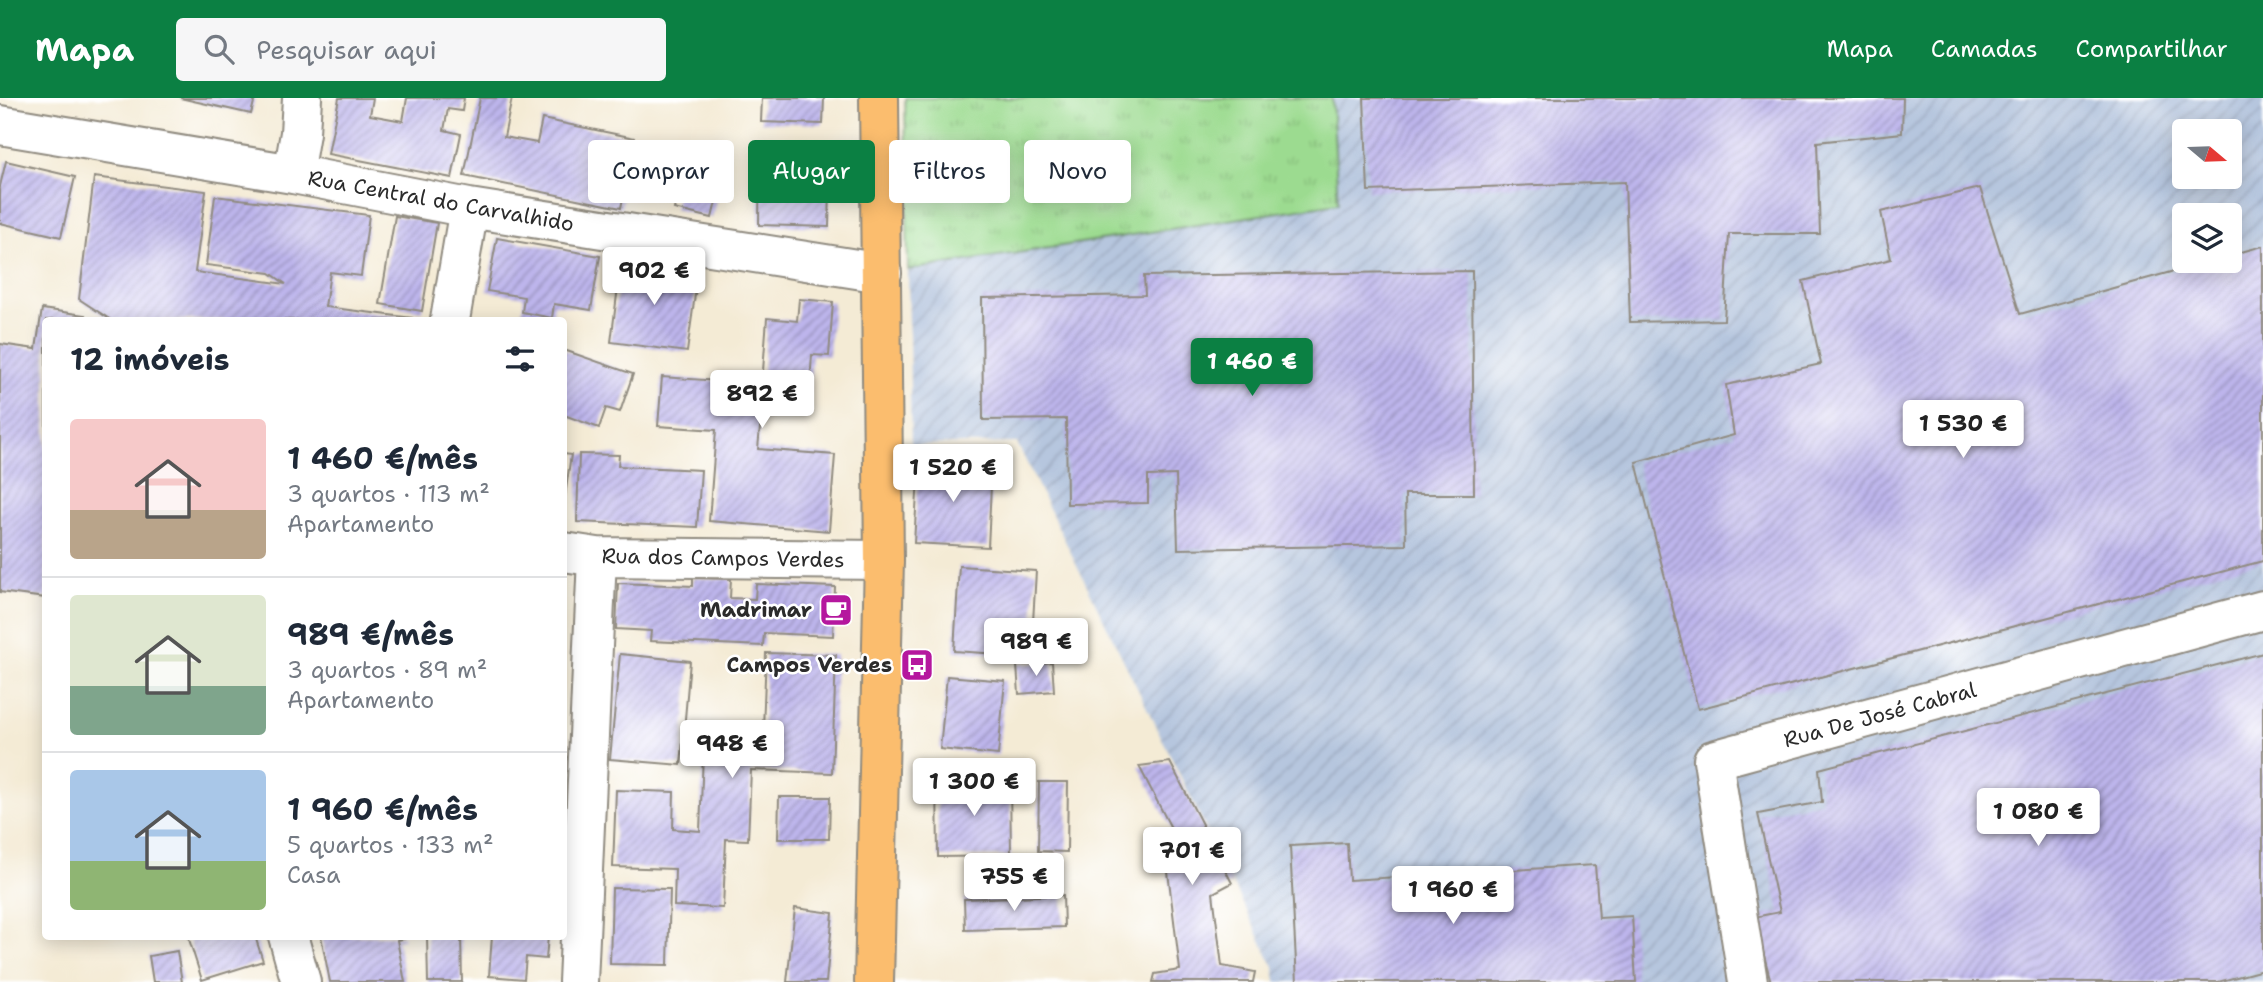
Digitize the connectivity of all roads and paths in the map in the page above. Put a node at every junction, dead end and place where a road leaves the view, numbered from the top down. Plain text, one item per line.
1 (302, 98) edge
2 (879, 98) edge
3 (0, 125) edge
4 (293, 174) junction
5 (469, 208) junction
6 (883, 273) junction
7 (451, 317) edge
8 (580, 554) edge
9 (884, 560) junction
10 (2263, 610) edge
11 (289, 940) edge
12 (301, 982) edge
13 (578, 982) edge
14 (874, 982) edge
15 (1748, 982) edge

1 - 4 street
2 - 6 main road
3 - 4 street, Rua Central do Carvalhido
4 - 5 street, Rua Central do Carvalhido
5 - 6 street, Rua Central do Carvalhido
5 - 7 street
6 - 9 main road
8 - 9 street, Rua dos Campos Verdes
8 - 13 street
9 - 14 main road
10 - 15 street, Rua De José Cabral
11 - 12 street

